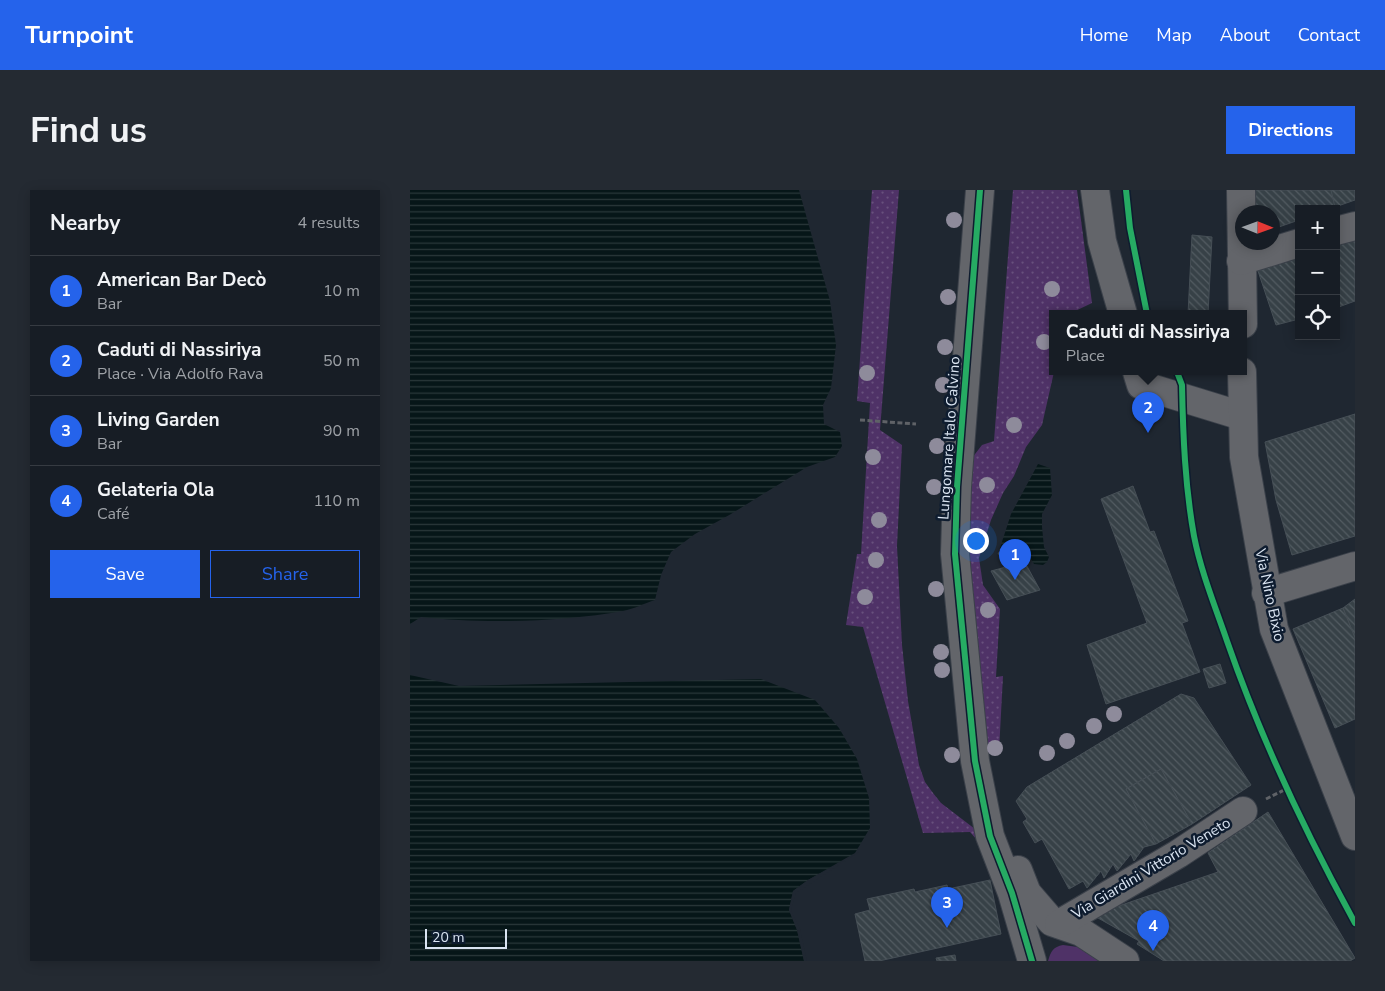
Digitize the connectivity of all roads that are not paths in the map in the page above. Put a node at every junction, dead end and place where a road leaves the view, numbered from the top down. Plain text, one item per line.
1 (980, 190) edge
2 (1095, 190) edge
3 (1241, 190) edge
4 (1355, 226) edge
5 (1340, 231) edge
6 (1295, 244) edge
7 (1241, 261) junction
8 (1122, 310) edge
9 (1243, 310) edge
10 (1138, 375) edge
11 (1242, 375) edge
12 (1242, 416) junction
13 (1355, 566) edge
14 (1266, 592) junction
15 (1243, 812) dead end
16 (996, 835) junction
17 (1355, 836) edge
18 (1070, 928) junction
19 (1031, 959) edge
20 (1125, 961) edge

1 - 16 street, Lungomare Italo Calvino
2 - 8 street
3 - 7 street
4 - 5 street
6 - 7 street
7 - 9 street
10 - 12 street
11 - 12 street, Via Nino Bixio
12 - 14 street, Via Nino Bixio
13 - 14 street
14 - 17 street, Via Nino Bixio
15 - 18 street, Via Giardini Vittorio Veneto
16 - 18 street, Via Giardini Vittorio Veneto
16 - 19 street, Via Giardini Vittorio Veneto
18 - 19 street, Via Giardini Vittorio Veneto
18 - 20 street, Via Giardini Vittorio Veneto

